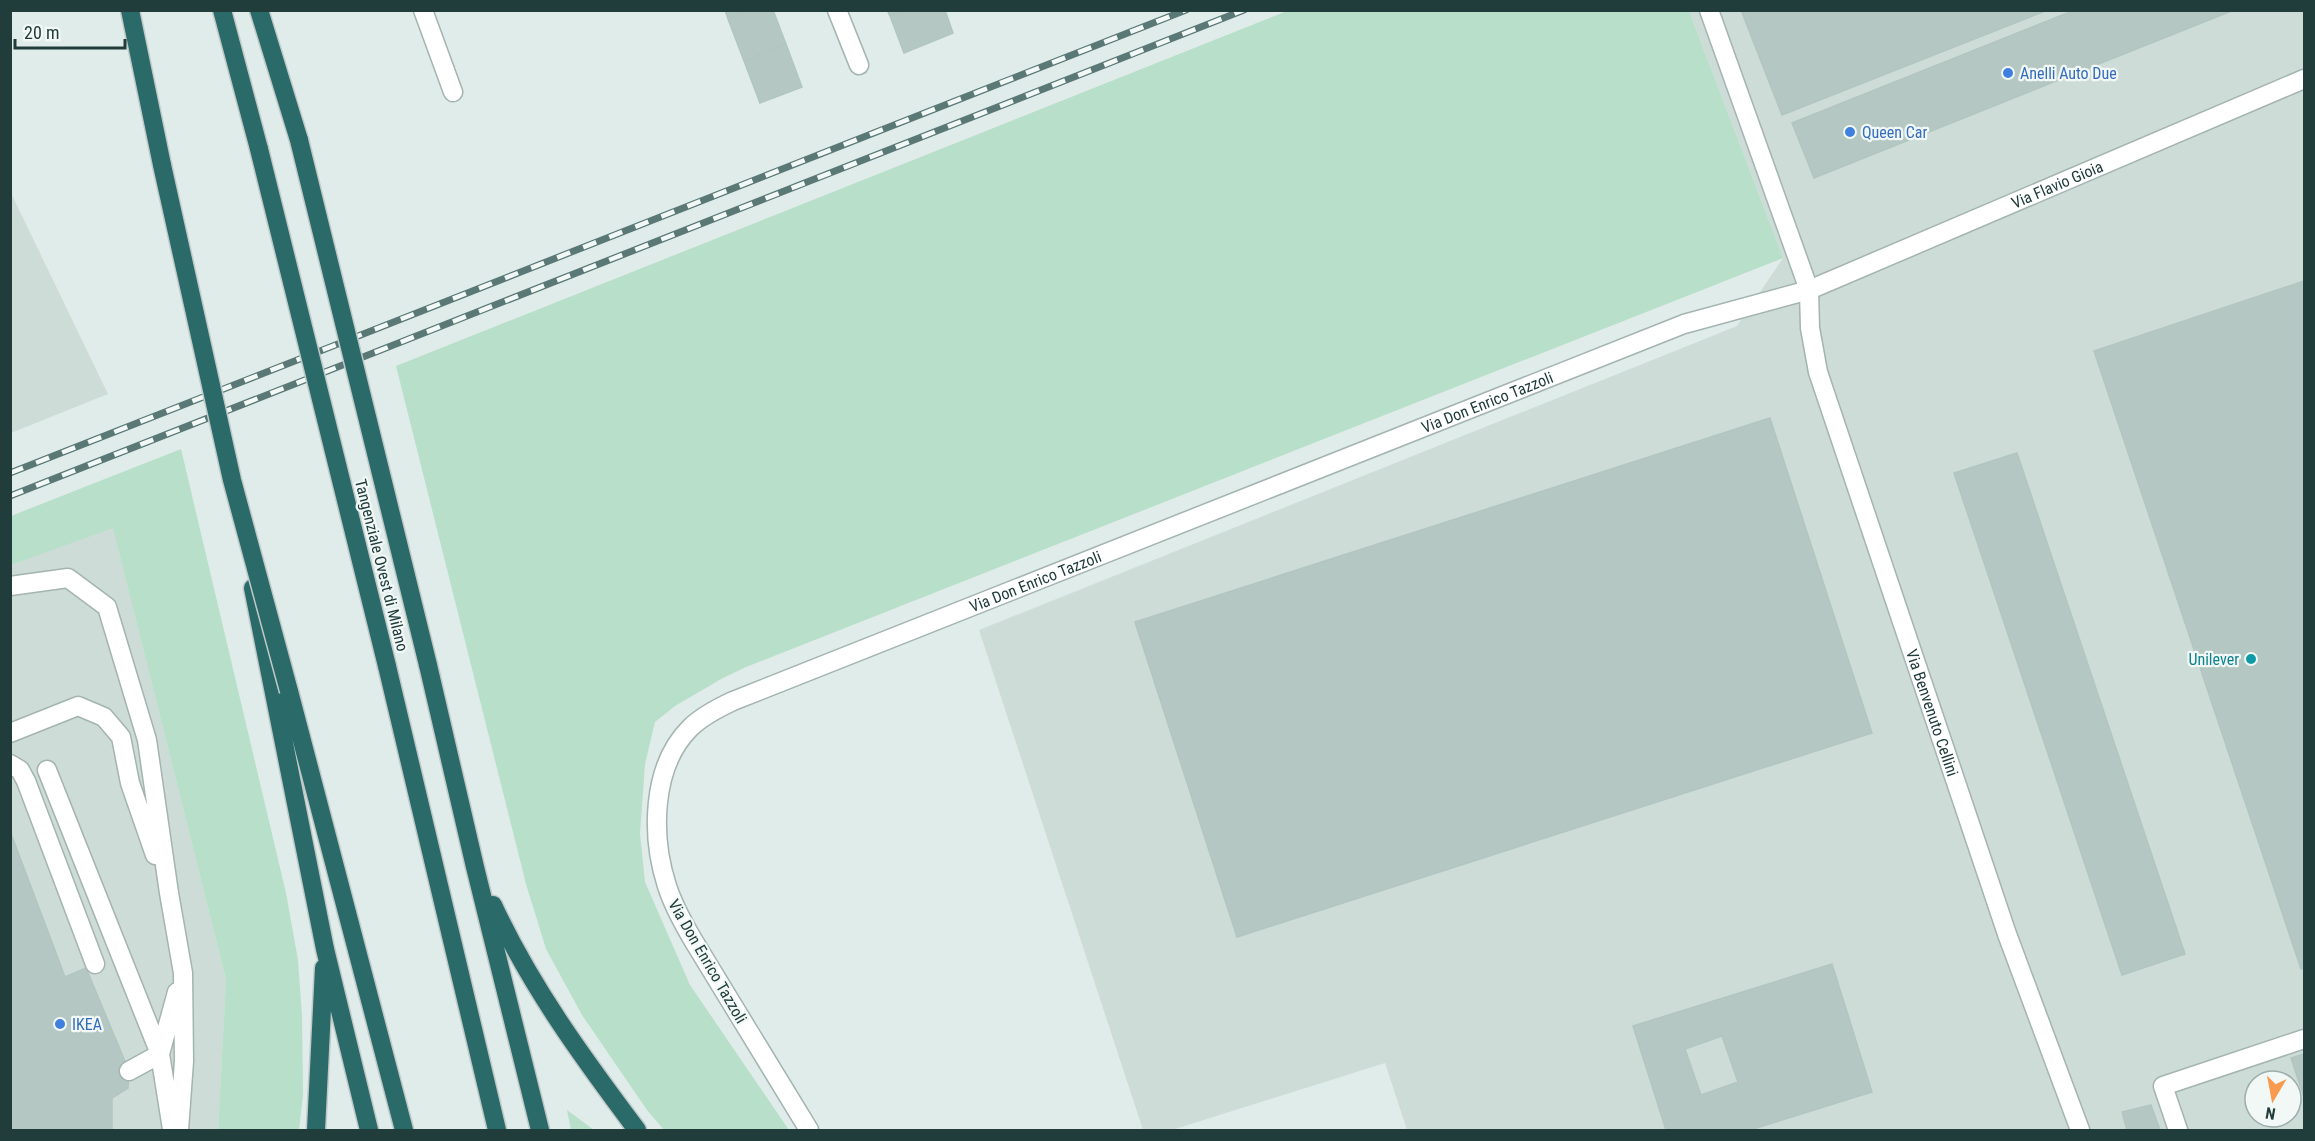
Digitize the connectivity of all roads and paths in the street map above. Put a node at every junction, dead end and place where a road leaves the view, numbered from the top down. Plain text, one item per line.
1 (130, 10) edge
2 (222, 10) edge
3 (259, 10) edge
4 (423, 10) edge
5 (837, 10) edge
6 (1709, 10) edge
7 (859, 65) dead end
8 (2304, 79) edge
9 (453, 92) dead end
10 (1809, 290) junction
11 (10, 586) edge
12 (282, 692) junction
13 (10, 733) edge
14 (10, 764) edge
15 (47, 770) dead end
16 (475, 867) junction
17 (169, 893) junction
18 (325, 949) junction
19 (95, 964) dead end
20 (183, 973) junction
21 (2304, 1039) edge
22 (160, 1054) junction
23 (129, 1071) dead end
24 (172, 1131) edge
25 (179, 1131) edge
26 (316, 1131) edge
27 (369, 1131) edge
28 (404, 1131) edge
29 (497, 1131) edge
30 (540, 1131) edge
31 (637, 1131) edge
32 (809, 1131) edge
33 (2080, 1131) edge
34 (2178, 1131) edge

1 - 12 highway, bridge
2 - 29 highway, Tangenziale Ovest di Milano, bridge
3 - 16 highway, bridge
4 - 9 street
5 - 7 street
6 - 10 street, Via Benvenuto Cellini
8 - 10 street, Via Flavio Gioia
10 - 32 street, Via Don Enrico Tazzoli
10 - 33 street, Via Benvenuto Cellini
11 - 17 street
12 - 18 highway
12 - 28 highway
13 - 17 street
14 - 19 street
15 - 22 street
16 - 30 highway
16 - 31 highway
17 - 20 street
18 - 26 highway
18 - 27 highway
20 - 22 street
20 - 25 street
21 - 34 street
22 - 23 street
22 - 24 street

